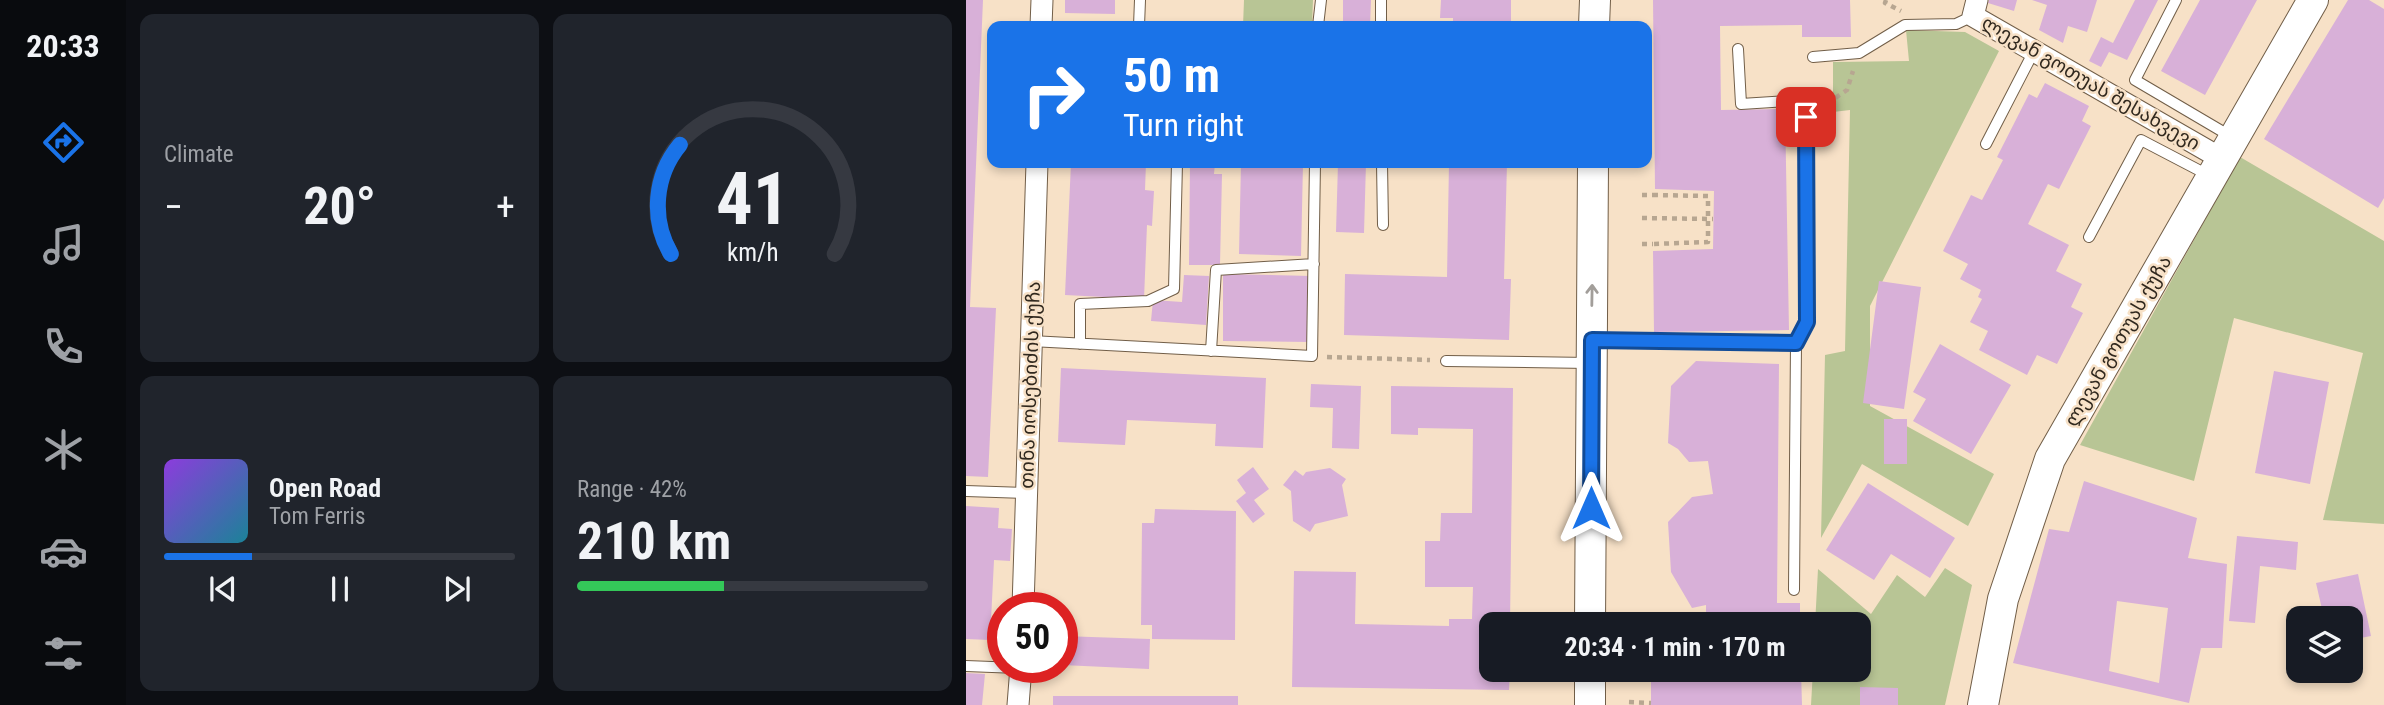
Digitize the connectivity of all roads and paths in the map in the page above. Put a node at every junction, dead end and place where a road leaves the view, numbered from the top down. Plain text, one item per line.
1 (1042, 0) edge
2 (1140, 0) edge
3 (1321, 0) edge
4 (1381, 0) edge
5 (1595, 0) edge
6 (2176, 0) edge
7 (2313, 0) edge
8 (1975, 8) edge
9 (1041, 21) edge
10 (1139, 21) edge
11 (1319, 21) edge
12 (1381, 21) edge
13 (1594, 21) edge
14 (1738, 49) dead end
15 (2034, 51) junction
16 (1859, 53) junction
17 (1813, 57) dead end
18 (1806, 117) junction
19 (1986, 144) dead end
20 (2220, 156) junction
21 (1037, 168) edge
22 (1177, 168) edge
23 (1315, 168) edge
24 (1382, 168) edge
25 (1593, 168) edge
26 (1642, 195) dead end
27 (1642, 218) dead end
28 (1713, 219) dead end
29 (1383, 225) dead end
30 (2089, 237) dead end
31 (1642, 244) dead end
32 (1314, 264) junction
33 (1031, 341) junction
34 (1796, 343) junction
35 (1080, 344) junction
36 (1210, 351) junction
37 (1592, 352) junction
38 (1312, 356) junction
39 (1446, 361) joint
40 (966, 491) edge
41 (1027, 494) junction
42 (1794, 590) dead end
43 (1024, 592) edge
44 (1590, 612) edge
45 (966, 666) edge
46 (987, 666) edge
47 (1590, 682) edge
48 (1020, 683) edge
49 (1629, 702) dead end
50 (1651, 703) dead end
51 (1018, 705) edge
52 (1590, 705) edge
53 (1983, 705) edge

1 - 9 street
2 - 10 lane
3 - 11 lane
4 - 12 lane
5 - 13 street
6 - 20 lane
7 - 20 street, ლევან გოთუას ქუჩა
8 - 15 street, ლევან გოთუას შესახვევი
8 - 16 lane
14 - 18 lane
15 - 19 lane
15 - 20 street, ლევან გოთუას შესახვევი
16 - 17 lane
16 - 18 path
18 - 34 lane
20 - 30 lane
20 - 53 street, ლევან გოთუას ქუჩა
21 - 33 street, თინა იოსებიძის ქუჩა
22 - 35 lane
23 - 32 lane
24 - 29 lane
37 -> 25 street
26 - 31 path, bridge
27 - 28 path
32 - 36 lane
32 - 38 lane
33 - 35 lane
33 - 41 street, თინა იოსებიძის ქუჩა
34 - 37 lane
34 - 42 lane
35 - 36 lane
36 - 38 lane
37 - 39 lane
37 - 44 street
38 - 39 path
40 - 41 lane
41 - 43 street, თინა იოსებიძის ქუჩა
45 - 46 lane
47 - 52 street
48 - 51 street
49 - 50 path

